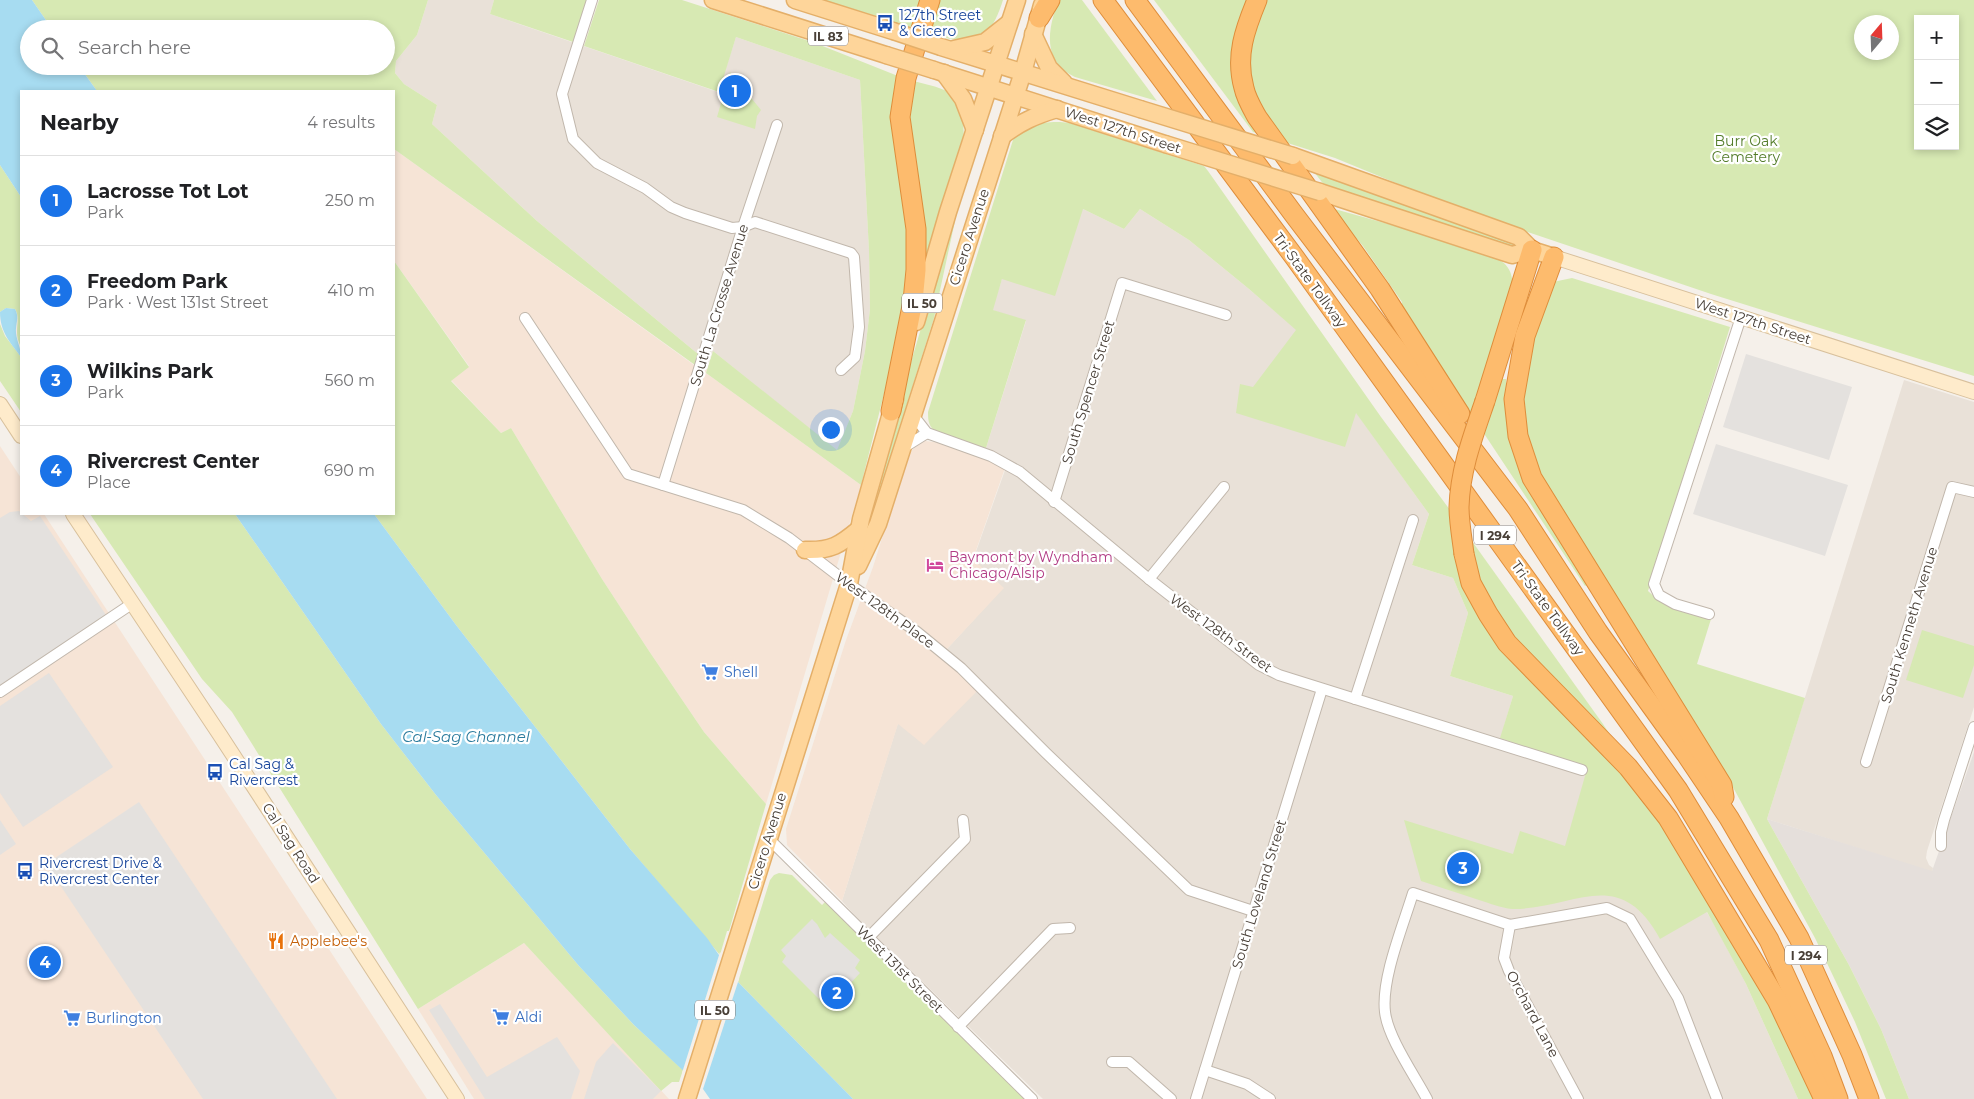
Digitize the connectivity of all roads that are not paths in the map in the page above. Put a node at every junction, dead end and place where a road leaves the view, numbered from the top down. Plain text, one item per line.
1 (592, 0) edge
2 (713, 0) edge
3 (795, 0) edge
4 (930, 0) edge
5 (1017, 0) edge
6 (1050, 0) edge
7 (1103, 0) edge
8 (1135, 0) edge
9 (1257, 0) edge
10 (1038, 17) edge
11 (1010, 24) junction
12 (947, 48) junction
13 (996, 64) junction
14 (939, 71) junction
15 (1023, 72) junction
16 (1068, 86) junction
17 (989, 87) junction
18 (1015, 96) junction
19 (1057, 109) junction
20 (777, 125) dead end
21 (975, 130) junction
22 (1002, 136) junction
23 (743, 227) junction
24 (1532, 250) junction
25 (1554, 257) junction
26 (1226, 315) dead end
27 (1741, 317) junction
28 (525, 318) dead end
29 (841, 370) dead end
30 (1974, 392) edge
31 (0, 404) edge
32 (892, 411) junction
33 (913, 414) junction
34 (20, 434) edge
35 (927, 434) junction
36 (903, 448) junction
37 (663, 484) junction
38 (1224, 486) dead end
39 (1974, 492) edge
40 (1054, 502) junction
41 (1518, 509) junction
42 (74, 515) edge
43 (1413, 520) dead end
44 (859, 529) junction
45 (805, 550) junction
46 (1149, 580) junction
47 (849, 584) junction
48 (133, 604) junction
49 (1709, 614) dead end
50 (1322, 689) junction
51 (0, 692) edge
52 (1355, 699) junction
53 (1974, 727) edge
54 (1866, 762) dead end
55 (1582, 770) dead end
56 (1729, 818) junction
57 (963, 820) dead end
58 (768, 838) junction
59 (1941, 846) dead end
60 (1253, 911) junction
61 (1510, 925) junction
62 (1070, 928) dead end
63 (869, 937) junction
64 (958, 1027) junction
65 (1112, 1062) dead end
66 (1205, 1070) junction
67 (689, 1092) edge
68 (457, 1099) edge
69 (1032, 1099) edge
70 (1171, 1099) edge
71 (1196, 1099) edge
72 (1270, 1099) edge
73 (1427, 1099) edge
74 (1578, 1099) edge
75 (1718, 1099) edge
76 (1824, 1099) edge
77 (1838, 1099) edge
78 (1869, 1099) edge

1 - 23 street
2 - 14 main road, West 127th Street / IL 83, bridge
3 - 12 main road, West 127th Street / IL 83, bridge
4 - 32 highway
5 - 11 main road, Cicero Avenue / IL 50
6 - 10 highway
7 - 77 highway, Tri-State Tollway / I 294
8 - 41 highway, Tri-State Tollway / I 294
9 - 41 highway
10 - 15 main road, Cicero Avenue / IL 50
10 - 16 main road
11 - 12 main road
11 - 13 main road, Cicero Avenue / IL 50
12 - 13 main road, West 127th Street / IL 83
13 - 15 main road, West 127th Street / IL 83
13 - 17 main road, Cicero Avenue / IL 50
14 - 17 main road, West 127th Street / IL 83
14 - 21 main road
15 - 16 main road, West 127th Street
15 - 18 main road, Cicero Avenue / IL 50
16 - 24 main road, West 127th Street, bridge
17 - 18 main road, West 127th Street / IL 83
17 - 21 main road, Cicero Avenue / IL 50
18 - 19 main road, West 127th Street
18 - 22 main road, Cicero Avenue / IL 50
19 - 22 main road
19 - 24 main road, West 127th Street, bridge
20 - 23 street, South La Crosse Avenue
21 - 32 main road, Cicero Avenue / IL 50
22 - 33 main road, Cicero Avenue / IL 50
23 - 29 street
23 - 37 street, South La Crosse Avenue
24 - 25 main road, West 127th Street
24 - 76 highway, bridge
25 - 27 main road, West 127th Street
25 - 56 highway
26 - 40 street, South Spencer Street
27 - 30 main road, West 127th Street
27 - 49 street
28 - 37 street, West 128th Place
31 - 34 main road
32 - 44 main road, Cicero Avenue / IL 50
33 - 35 street
33 - 36 main road, Cicero Avenue / IL 50
35 - 36 street
35 - 40 street, West 128th Street
36 - 47 main road, Cicero Avenue / IL 50
37 - 45 street, West 128th Place
38 - 46 street
39 - 54 street, South Kenneth Avenue
40 - 46 street, West 128th Street
41 - 56 highway, Tri-State Tollway / I 294
42 - 48 main road, Cal Sag Road
43 - 52 street
44 - 45 main road
44 - 47 main road, Cicero Avenue / IL 50
45 - 47 street, West 128th Place
46 - 50 street, West 128th Street
47 - 58 main road, Cicero Avenue / IL 50
47 - 60 street, West 128th Place
48 - 51 street
48 - 68 main road, Cal Sag Road
50 - 52 street, West 128th Street
50 - 60 street, South Loveland Street
52 - 55 street, West 128th Street
53 - 59 street
56 - 78 highway, Tri-State Tollway / I 294
57 - 63 street
58 - 63 street, West 131st Street
58 - 67 main road, Cicero Avenue / IL 50
60 - 66 street, South Loveland Street
61 - 73 street
61 - 74 street, Orchard Lane
61 - 75 street
62 - 64 street
63 - 64 street, West 131st Street
64 - 69 street, West 131st Street
65 - 70 street
66 - 71 street, South Loveland Street
66 - 72 street

